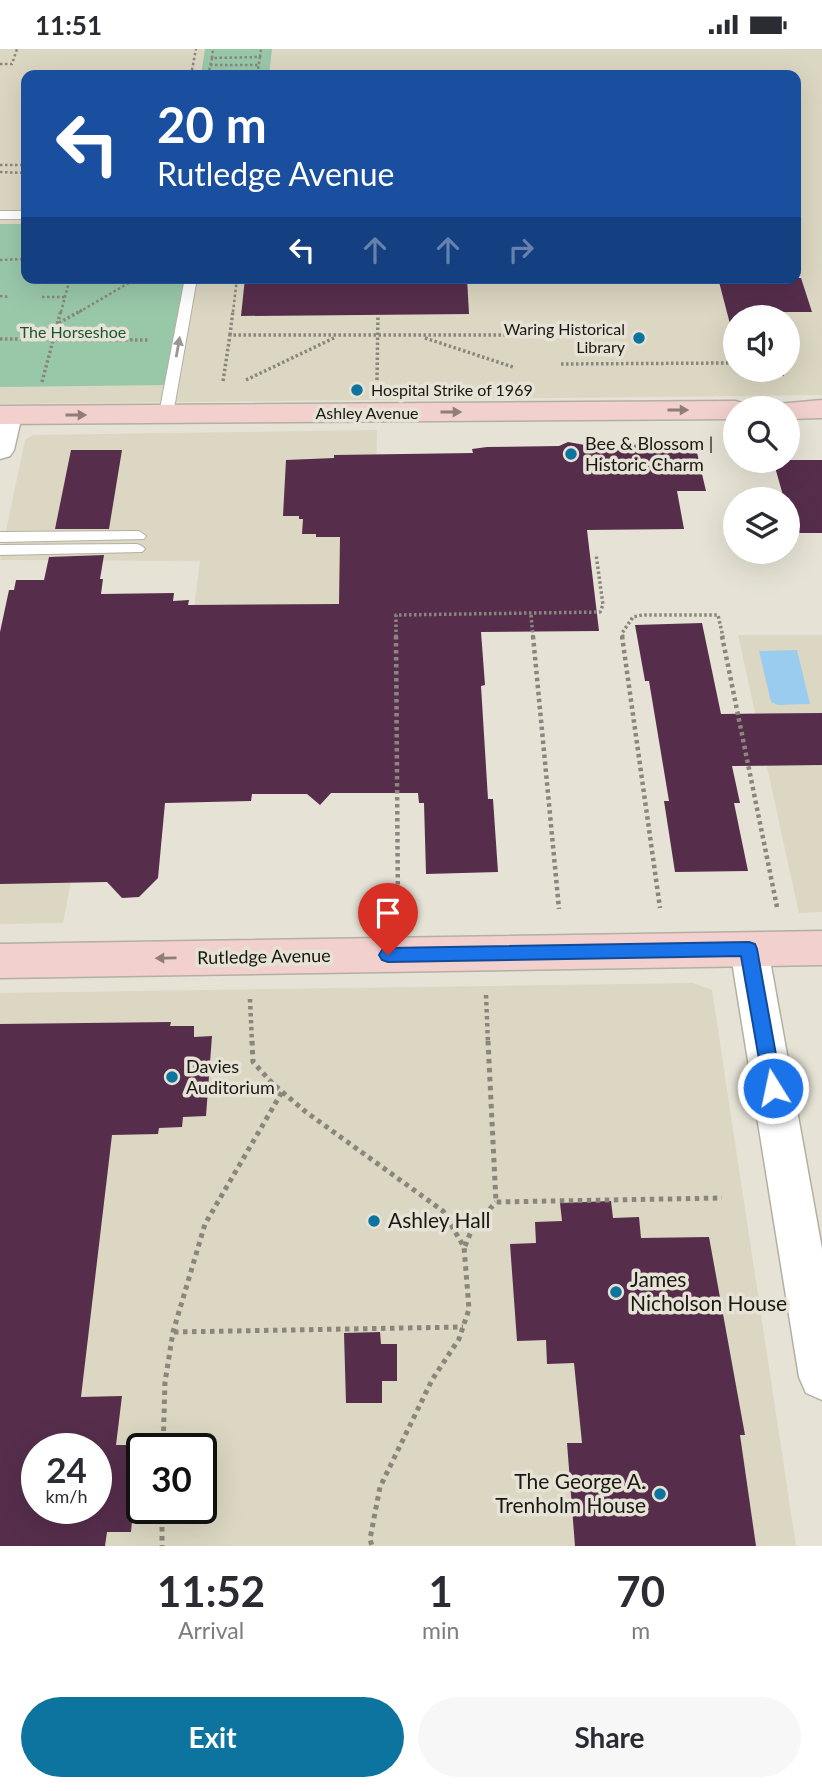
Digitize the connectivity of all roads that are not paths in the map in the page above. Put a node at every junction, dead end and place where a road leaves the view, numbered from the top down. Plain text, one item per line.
1 (0, 215) edge
2 (21, 215) edge
3 (190, 284) edge
4 (822, 409) edge
5 (723, 410) edge
6 (800, 410) edge
7 (166, 414) junction
8 (4, 415) edge
9 (0, 450) edge
10 (0, 537) edge
11 (0, 550) edge
12 (822, 948) edge
13 (749, 949) junction
14 (0, 961) edge
15 (822, 1377) edge

1 - 2 lane
7 -> 3 lane
4 - 6 street
7 -> 5 street, Ashley Avenue
8 -> 7 street, Ashley Avenue
8 - 9 street
10 - 11 lane
12 - 13 street, Rutledge Avenue
13 -> 14 street, Rutledge Avenue
13 - 15 street

